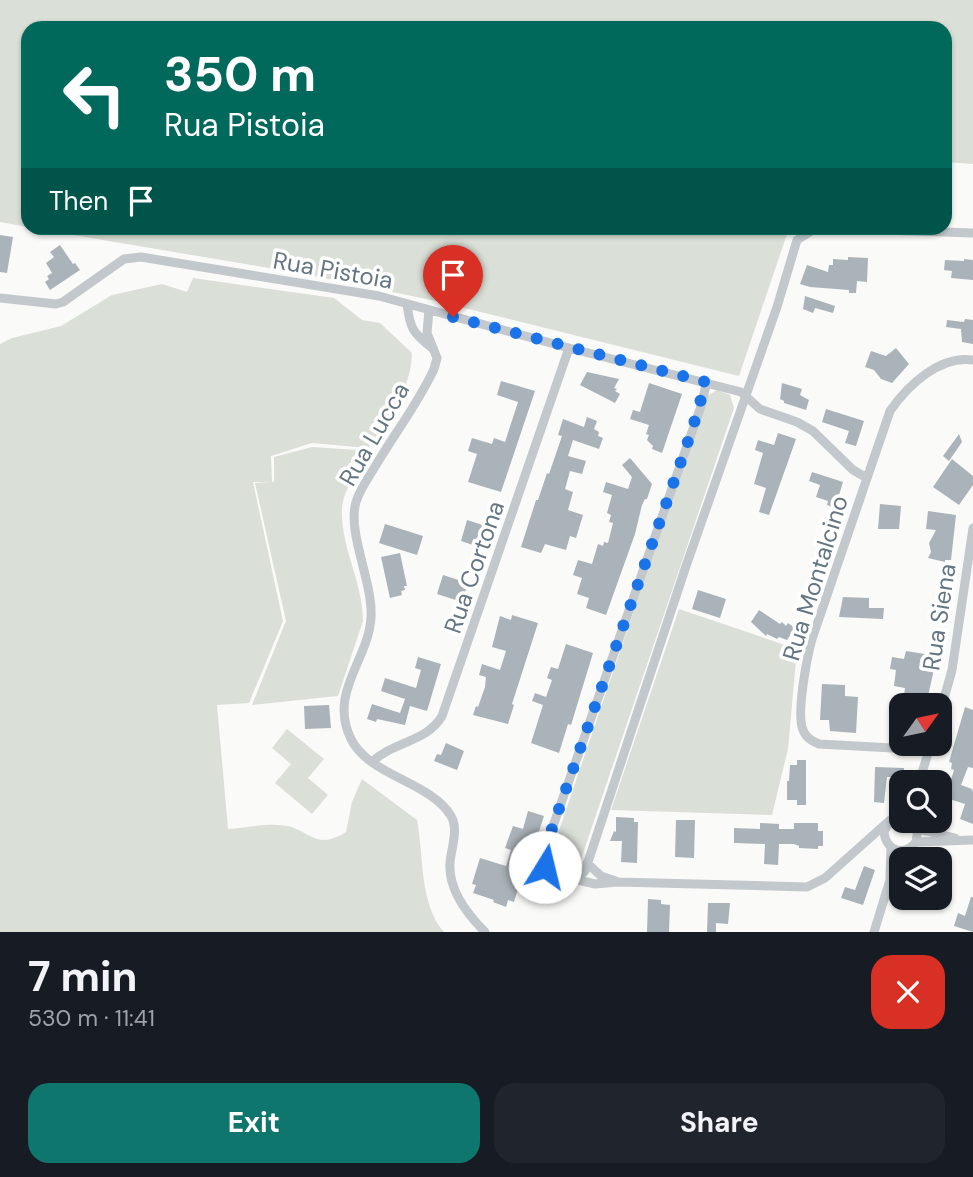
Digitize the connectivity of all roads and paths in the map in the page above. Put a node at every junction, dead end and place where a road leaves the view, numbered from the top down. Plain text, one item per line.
1 (952, 232) edge
2 (973, 233) edge
3 (803, 235) edge
4 (0, 298) edge
5 (407, 304) junction
6 (429, 310) junction
7 (569, 348) junction
8 (434, 349) junction
9 (973, 360) edge
10 (706, 382) junction
11 (746, 397) junction
12 (867, 478) junction
13 (973, 528) edge
14 (945, 693) edge
15 (889, 746) edge
16 (372, 762) junction
17 (889, 823) edge
18 (889, 826) edge
19 (916, 833) edge
20 (943, 833) edge
21 (960, 839) junction
22 (973, 840) edge
23 (916, 842) junction
24 (889, 846) joint
25 (910, 847) edge
26 (860, 848) junction
27 (587, 863) junction
28 (574, 879) junction
29 (618, 882) junction
30 (889, 883) edge
31 (485, 932) edge
32 (874, 932) edge

1 - 2 street
3 - 11 street
4 - 5 street, Rua Pistoia
5 - 6 street, Rua Pistoia
5 - 8 street
6 - 7 street, Rua Pistoia
6 - 8 street, Rua Lucca
7 - 10 street, Rua Pistoia
7 - 16 street, Rua Cortona
8 - 16 street, Rua Lucca
9 - 12 street, Rua Montalcino
10 - 11 street, Rua Pistoia
10 - 28 street
11 - 12 street, Rua Pistoia
11 - 27 street
12 - 15 street, Rua Montalcino
13 - 14 street, Rua Siena
16 - 31 street, Rua Lucca
17 - 26 street
18 - 24 street
19 - 23 street
20 - 21 street
21 - 22 street
21 - 23 street
23 - 25 street
24 - 26 street
26 - 29 street
27 - 28 street
27 - 29 street
28 - 29 street
30 - 32 street

